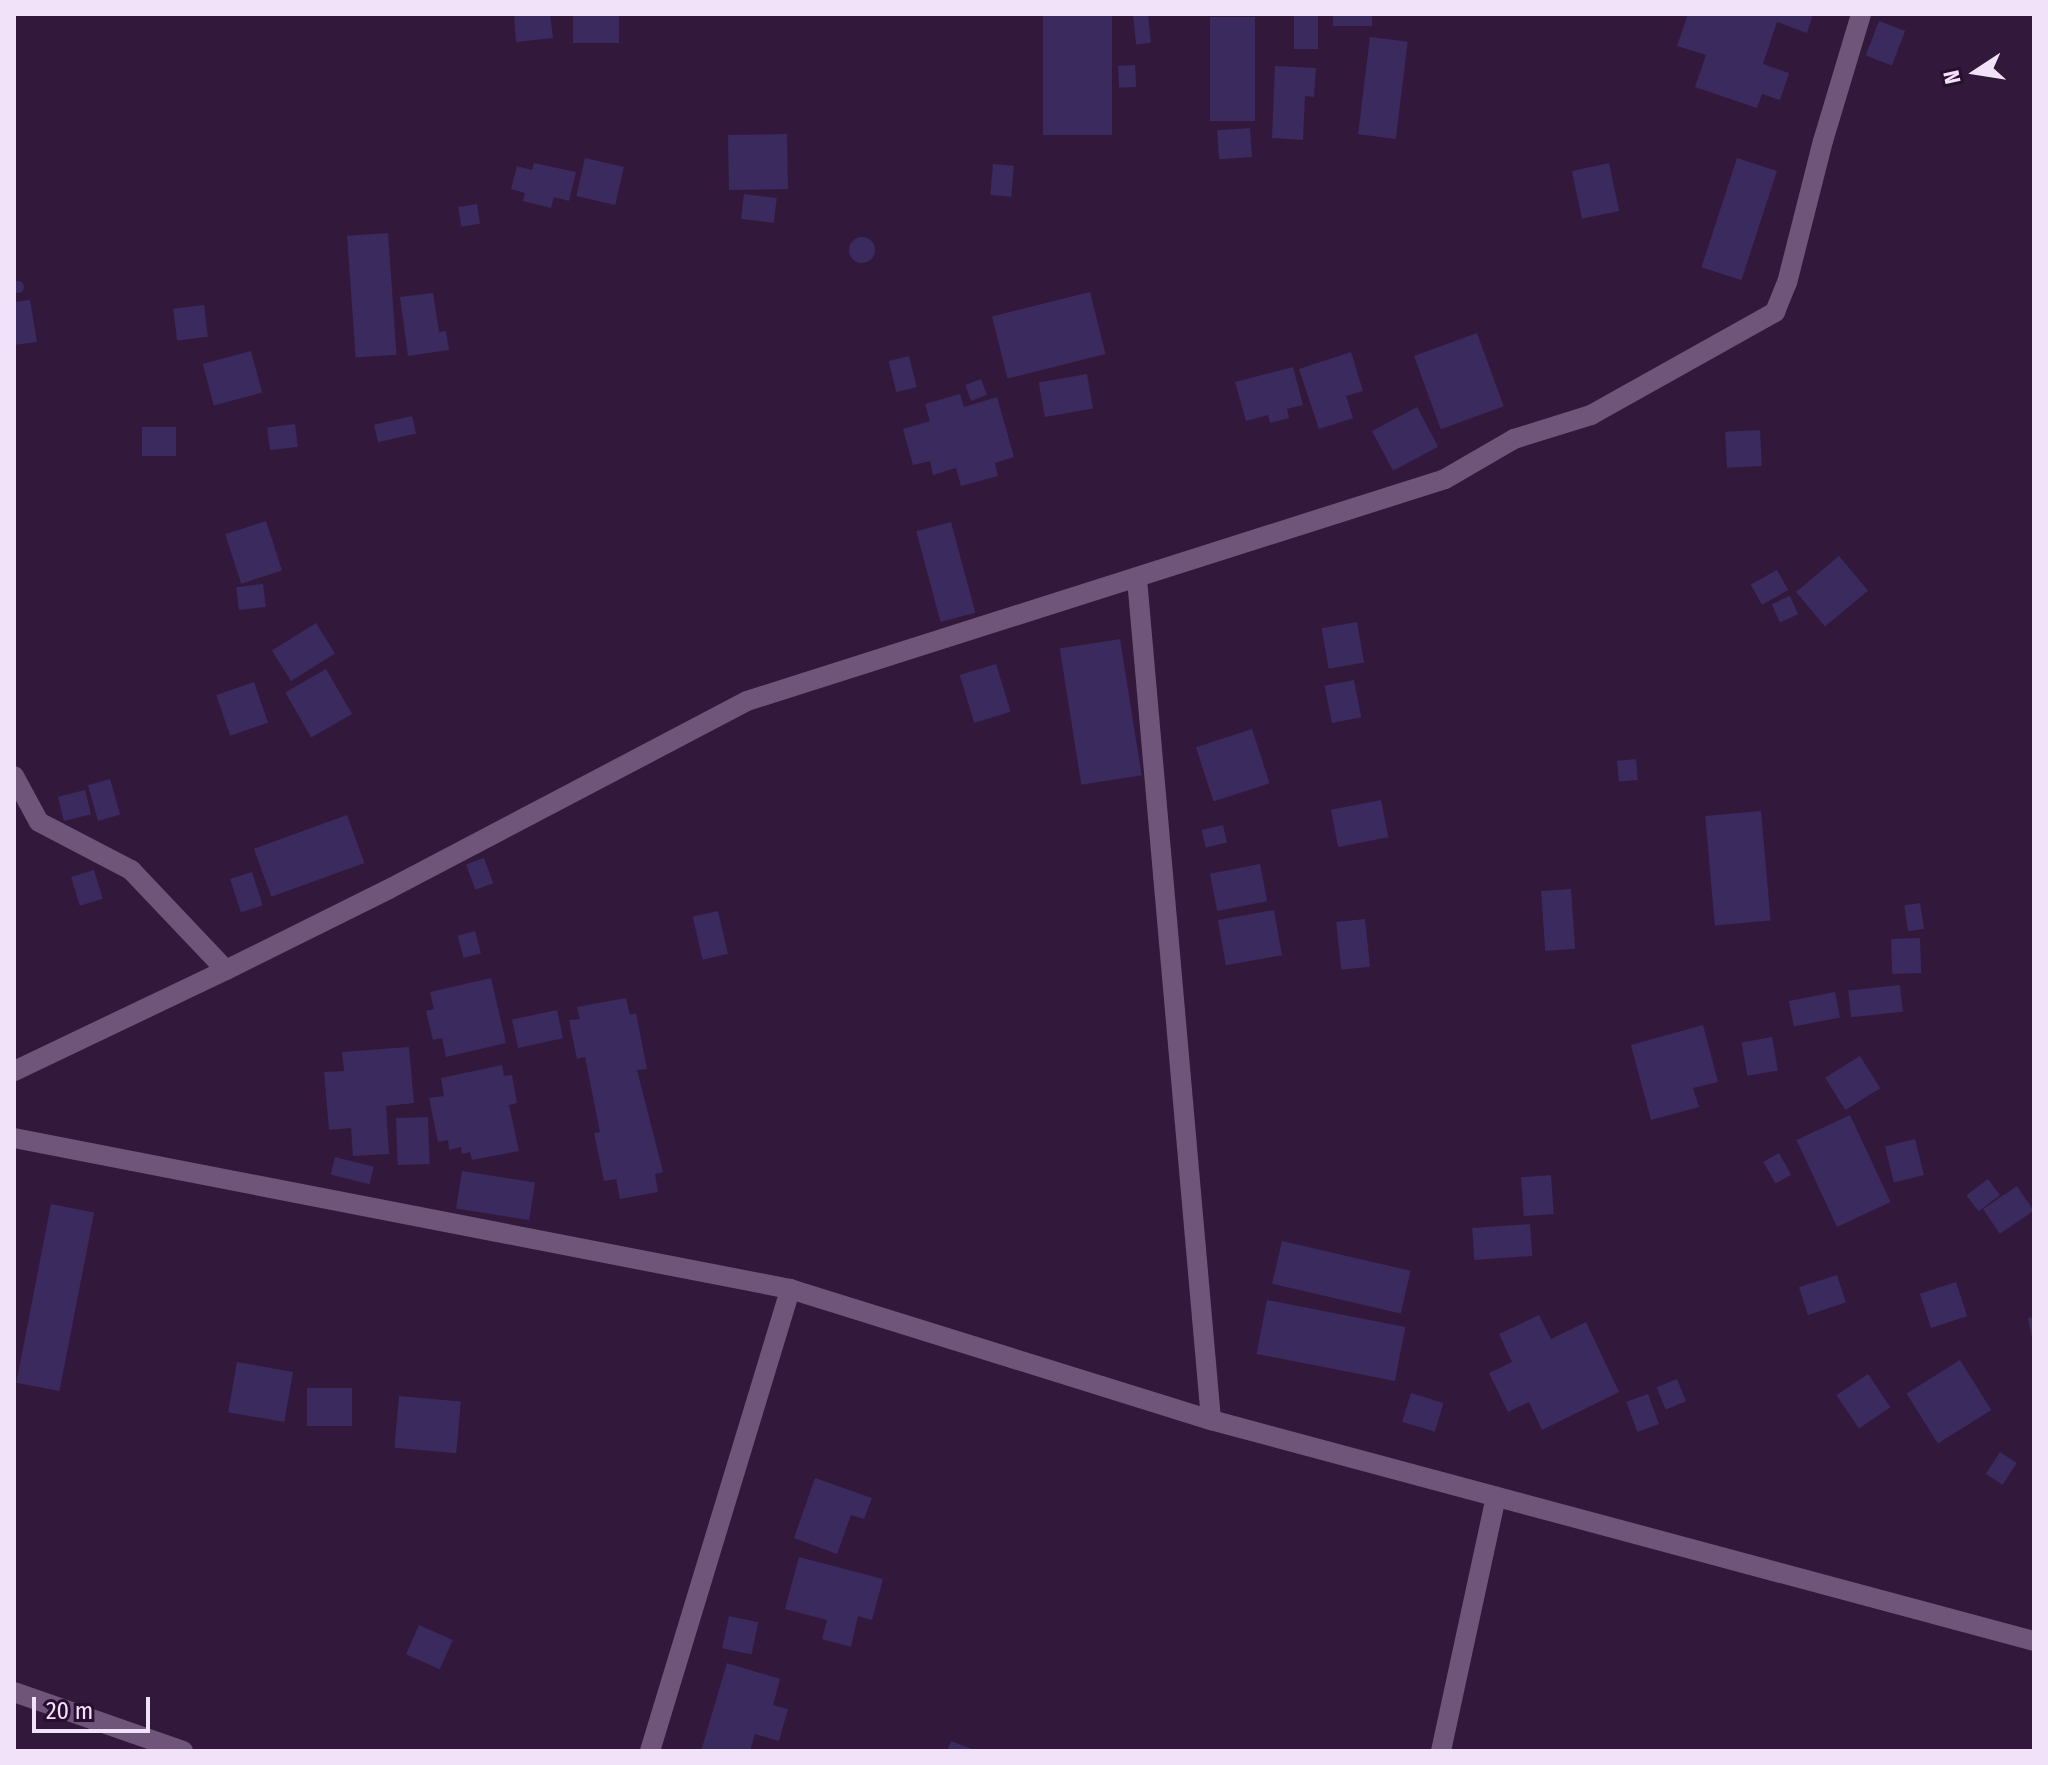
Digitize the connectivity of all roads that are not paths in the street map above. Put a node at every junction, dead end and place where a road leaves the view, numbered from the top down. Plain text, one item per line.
1 (1861, 14) edge
2 (1137, 579) junction
3 (14, 776) edge
4 (226, 970) junction
5 (14, 1071) edge
6 (14, 1138) edge
7 (790, 1289) junction
8 (1211, 1420) junction
9 (1496, 1497) junction
10 (2034, 1641) edge
11 (14, 1692) edge
12 (183, 1751) edge
13 (650, 1751) edge
14 (1441, 1751) edge

1 - 2 street
2 - 4 street
2 - 8 street
3 - 4 street
4 - 5 street
6 - 7 street
7 - 8 street
7 - 13 street
8 - 9 street
9 - 10 street
9 - 14 street
11 - 12 street

